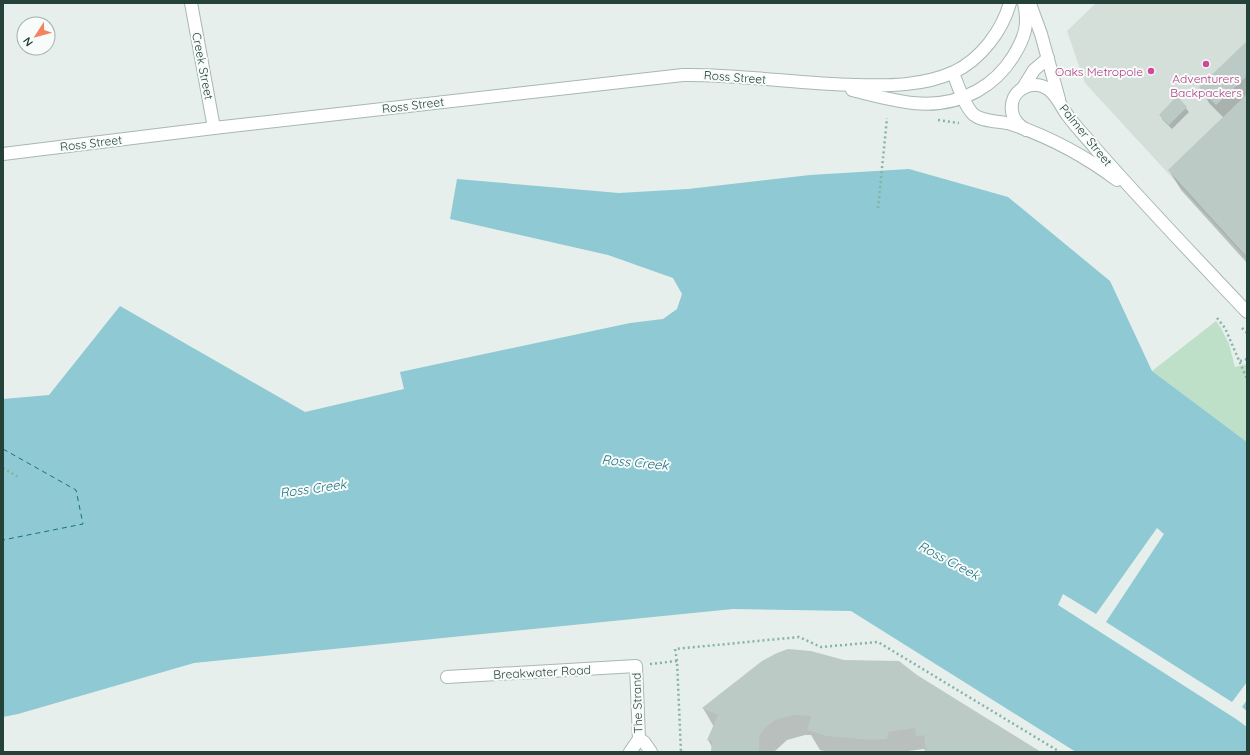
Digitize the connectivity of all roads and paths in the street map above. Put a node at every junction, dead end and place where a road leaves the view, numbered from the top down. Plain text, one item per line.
1 (191, 3) edge
2 (1010, 3) edge
3 (1024, 3) edge
4 (1029, 3) edge
5 (1048, 58) junction
6 (952, 73) junction
7 (824, 84) junction
8 (1023, 88) junction
9 (964, 97) junction
10 (1062, 106) junction
11 (887, 118) dead end
12 (931, 119) dead end
13 (966, 124) dead end
14 (214, 128) junction
15 (1026, 130) junction
16 (3, 154) edge
17 (1142, 202) junction
18 (878, 208) dead end
19 (1247, 312) edge
20 (1217, 318) dead end
21 (1242, 328) dead end
22 (1247, 333) edge
23 (1247, 359) edge
24 (1240, 361) junction
25 (1247, 379) edge
26 (3, 468) edge
27 (18, 477) dead end
28 (677, 661) junction
29 (636, 666) junction
30 (448, 678) dead end
31 (639, 739) junction
32 (630, 752) edge
33 (651, 752) edge
34 (681, 752) edge
35 (1060, 752) edge

1 - 14 street, Creek Street
2 - 6 street, Ross Street
3 - 9 street, Ross Street
4 - 5 street
5 - 8 street, Palmer Street
5 - 10 street
6 - 7 street, Ross Street
6 - 9 street, Palmer Street
7 - 9 street, Ross Street
7 - 14 street, Ross Street
8 - 10 street, Palmer Street
8 - 15 street, Palmer Street
9 - 15 street, Palmer Street
10 - 17 street, Palmer Street
11 - 18 path
12 - 13 path
14 - 16 street, Ross Street
15 - 17 street, Palmer Street
17 - 19 street, Palmer Street
20 - 24 path
21 - 22 path
23 - 24 path
24 - 25 path
26 - 27 path
28 - 29 path
28 - 34 path
28 - 35 path
29 - 30 street, Breakwater Road
29 - 31 street, The Strand
31 - 32 street, The Strand
31 - 33 street, The Strand

